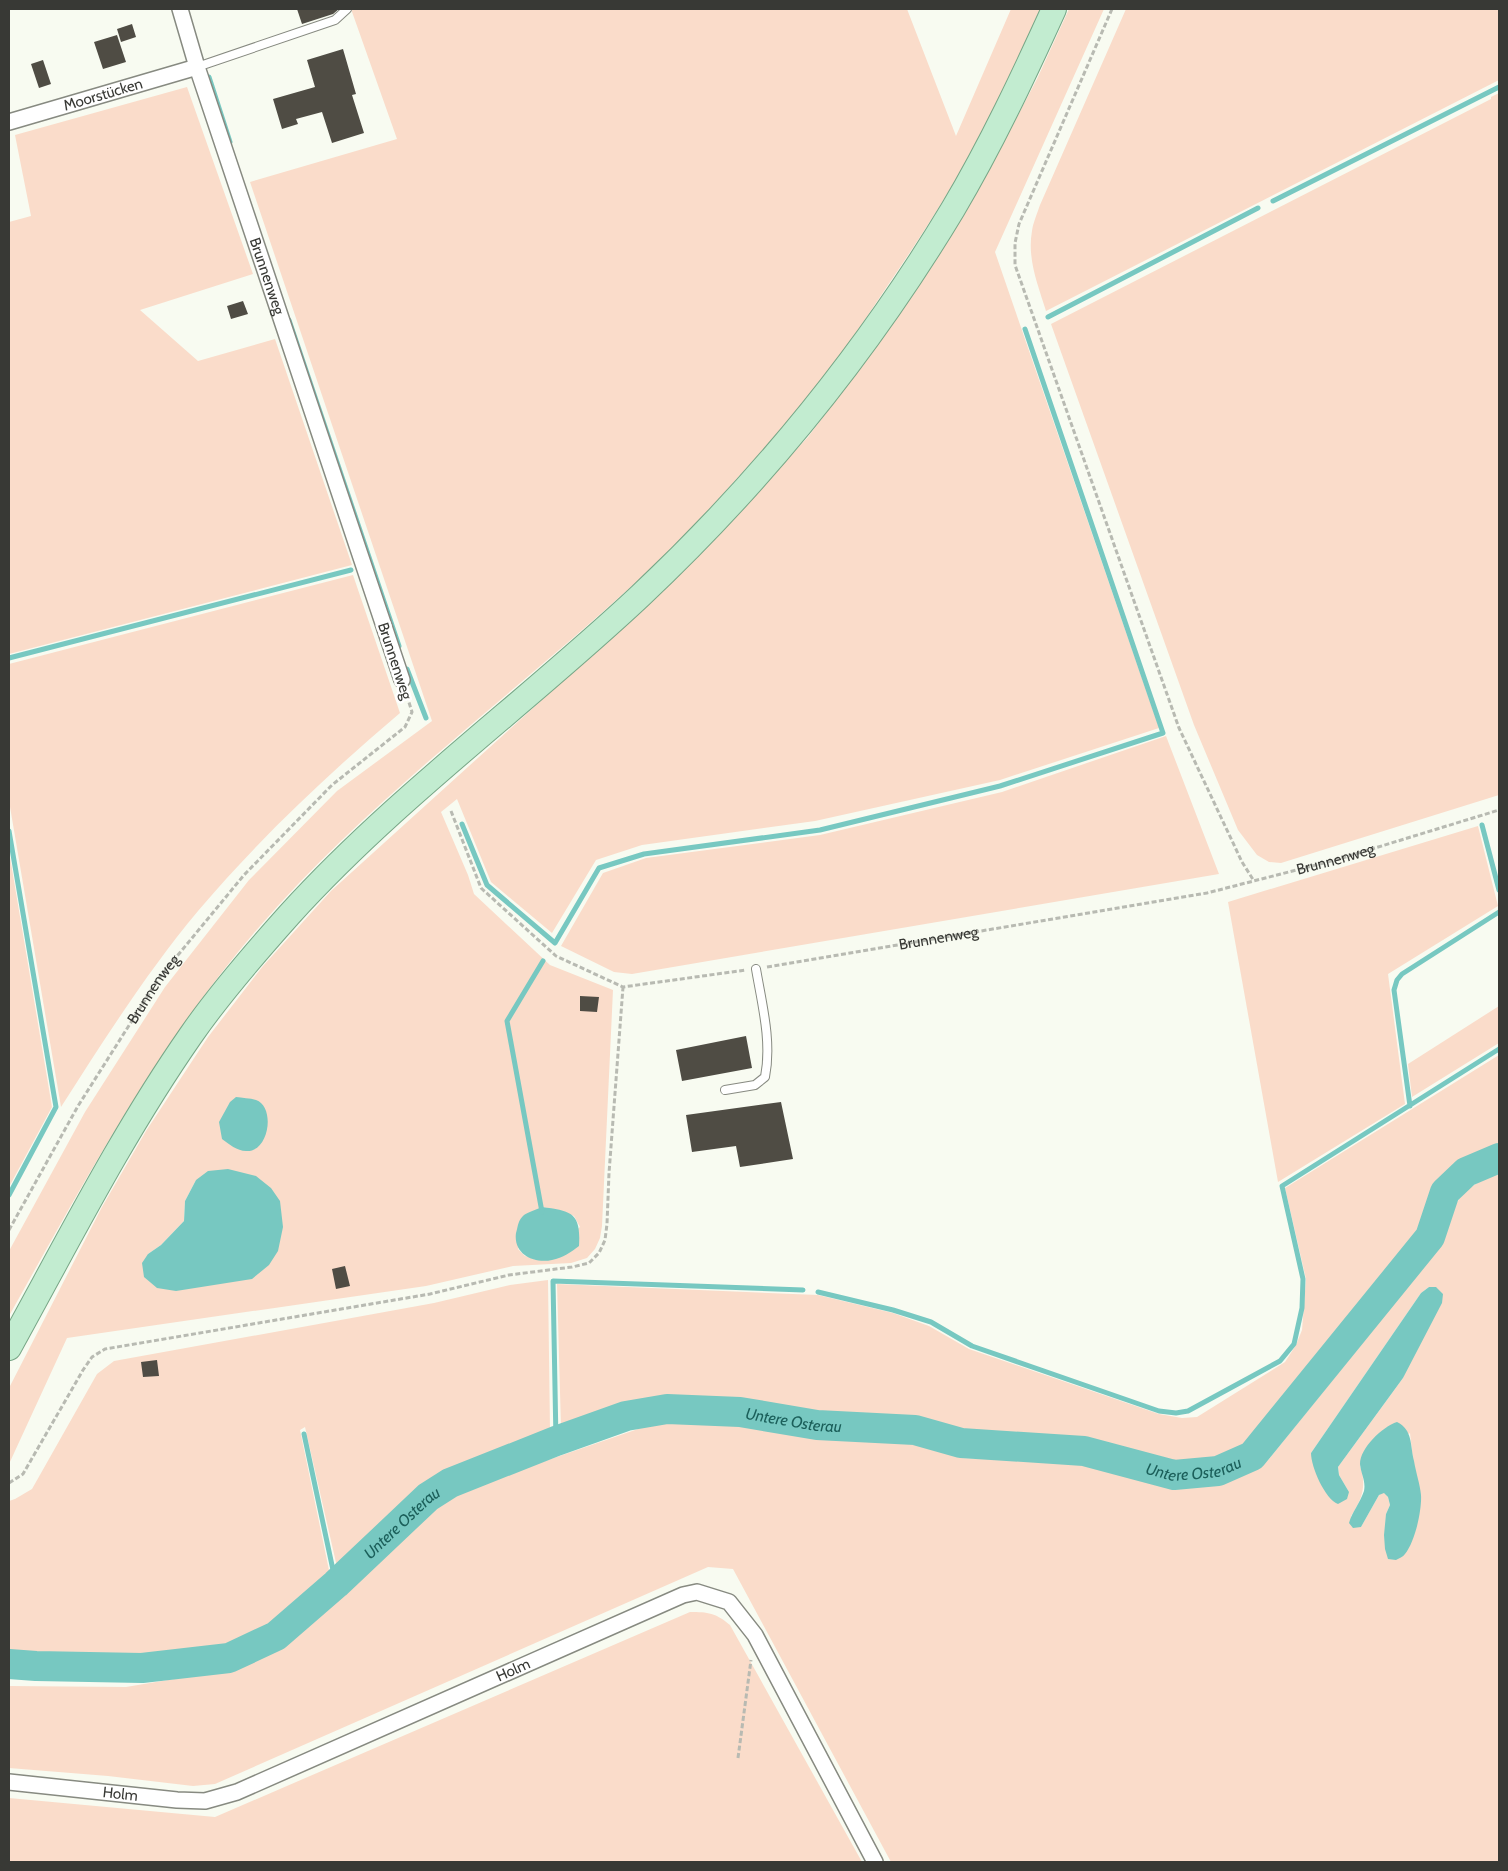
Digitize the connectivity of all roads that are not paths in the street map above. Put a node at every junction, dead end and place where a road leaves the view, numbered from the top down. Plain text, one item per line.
1 (180, 9) edge
2 (347, 9) edge
3 (1054, 9) edge
4 (197, 67) junction
5 (9, 122) edge
6 (402, 680) road end
7 (756, 969) road end
8 (725, 1090) dead end
9 (9, 1348) edge
10 (9, 1782) edge
11 (875, 1862) edge

1 - 4 street, Brunnenweg
2 - 4 lane
3 - 9 main road
4 - 5 street, Moorstücken
4 - 6 street, Brunnenweg
7 - 8 lane
10 - 11 street, Holm

